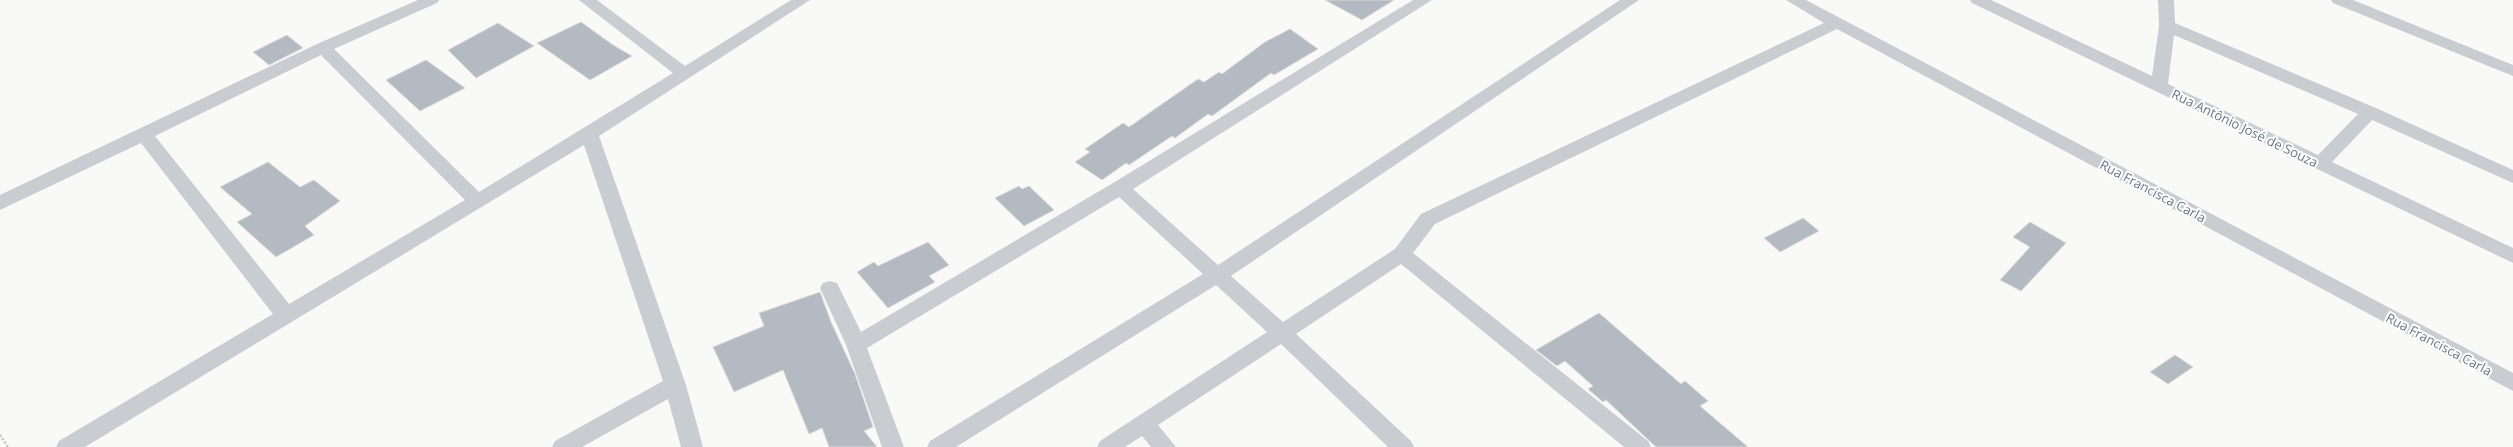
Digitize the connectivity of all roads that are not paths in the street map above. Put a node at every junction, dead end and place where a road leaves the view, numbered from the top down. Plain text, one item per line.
1 (431, 0) edge
2 (587, 0) edge
3 (802, 0) edge
4 (1424, 0) edge
5 (1631, 0) edge
6 (1794, 0) edge
7 (1978, 0) edge
8 (2166, 0) edge
9 (2339, 0) edge
10 (1838, 23) junction
11 (2167, 26) junction
12 (323, 48) junction
13 (2513, 71) edge
14 (685, 74) junction
15 (2159, 86) junction
16 (2370, 112) junction
17 (144, 134) junction
18 (589, 134) junction
19 (2320, 164) junction
20 (2513, 177) edge
21 (1120, 188) junction
22 (476, 200) junction
23 (0, 203) edge
24 (1402, 254) junction
25 (2513, 256) edge
26 (1217, 275) junction
27 (830, 288) dead end
28 (285, 314) junction
29 (1282, 334) junction
30 (856, 345) junction
31 (2513, 383) edge
32 (675, 385) junction
33 (1144, 424) junction
34 (67, 447) edge
35 (563, 447) edge
36 (692, 447) edge
37 (892, 447) edge
38 (938, 447) edge
39 (1108, 447) edge
40 (1165, 447) edge
41 (1403, 447) edge
42 (1640, 447) edge

1 - 12 street
2 - 14 street
3 - 14 street
4 - 21 street
5 - 26 street
6 - 10 street, Rua Francisca Carla
7 - 15 street, Rua Antônio José de Souza
8 - 11 street
9 - 13 street
10 - 24 street
10 - 31 street, Rua Francisca Carla
11 - 15 street
11 - 16 street
12 - 17 street
12 - 22 street
14 - 18 street
15 - 19 street, Rua Antônio José de Souza
16 - 19 street
16 - 20 street
17 - 23 street
17 - 28 street
18 - 22 street
18 - 32 street
19 - 25 street, Rua Antônio José de Souza
21 - 26 street
21 - 30 street
22 - 28 street
24 - 29 street
24 - 42 street
26 - 29 street
26 - 38 street
27 - 30 street
28 - 34 street
29 - 33 street
29 - 41 street
30 - 37 street
32 - 35 street
32 - 36 street
33 - 39 street
33 - 40 street

